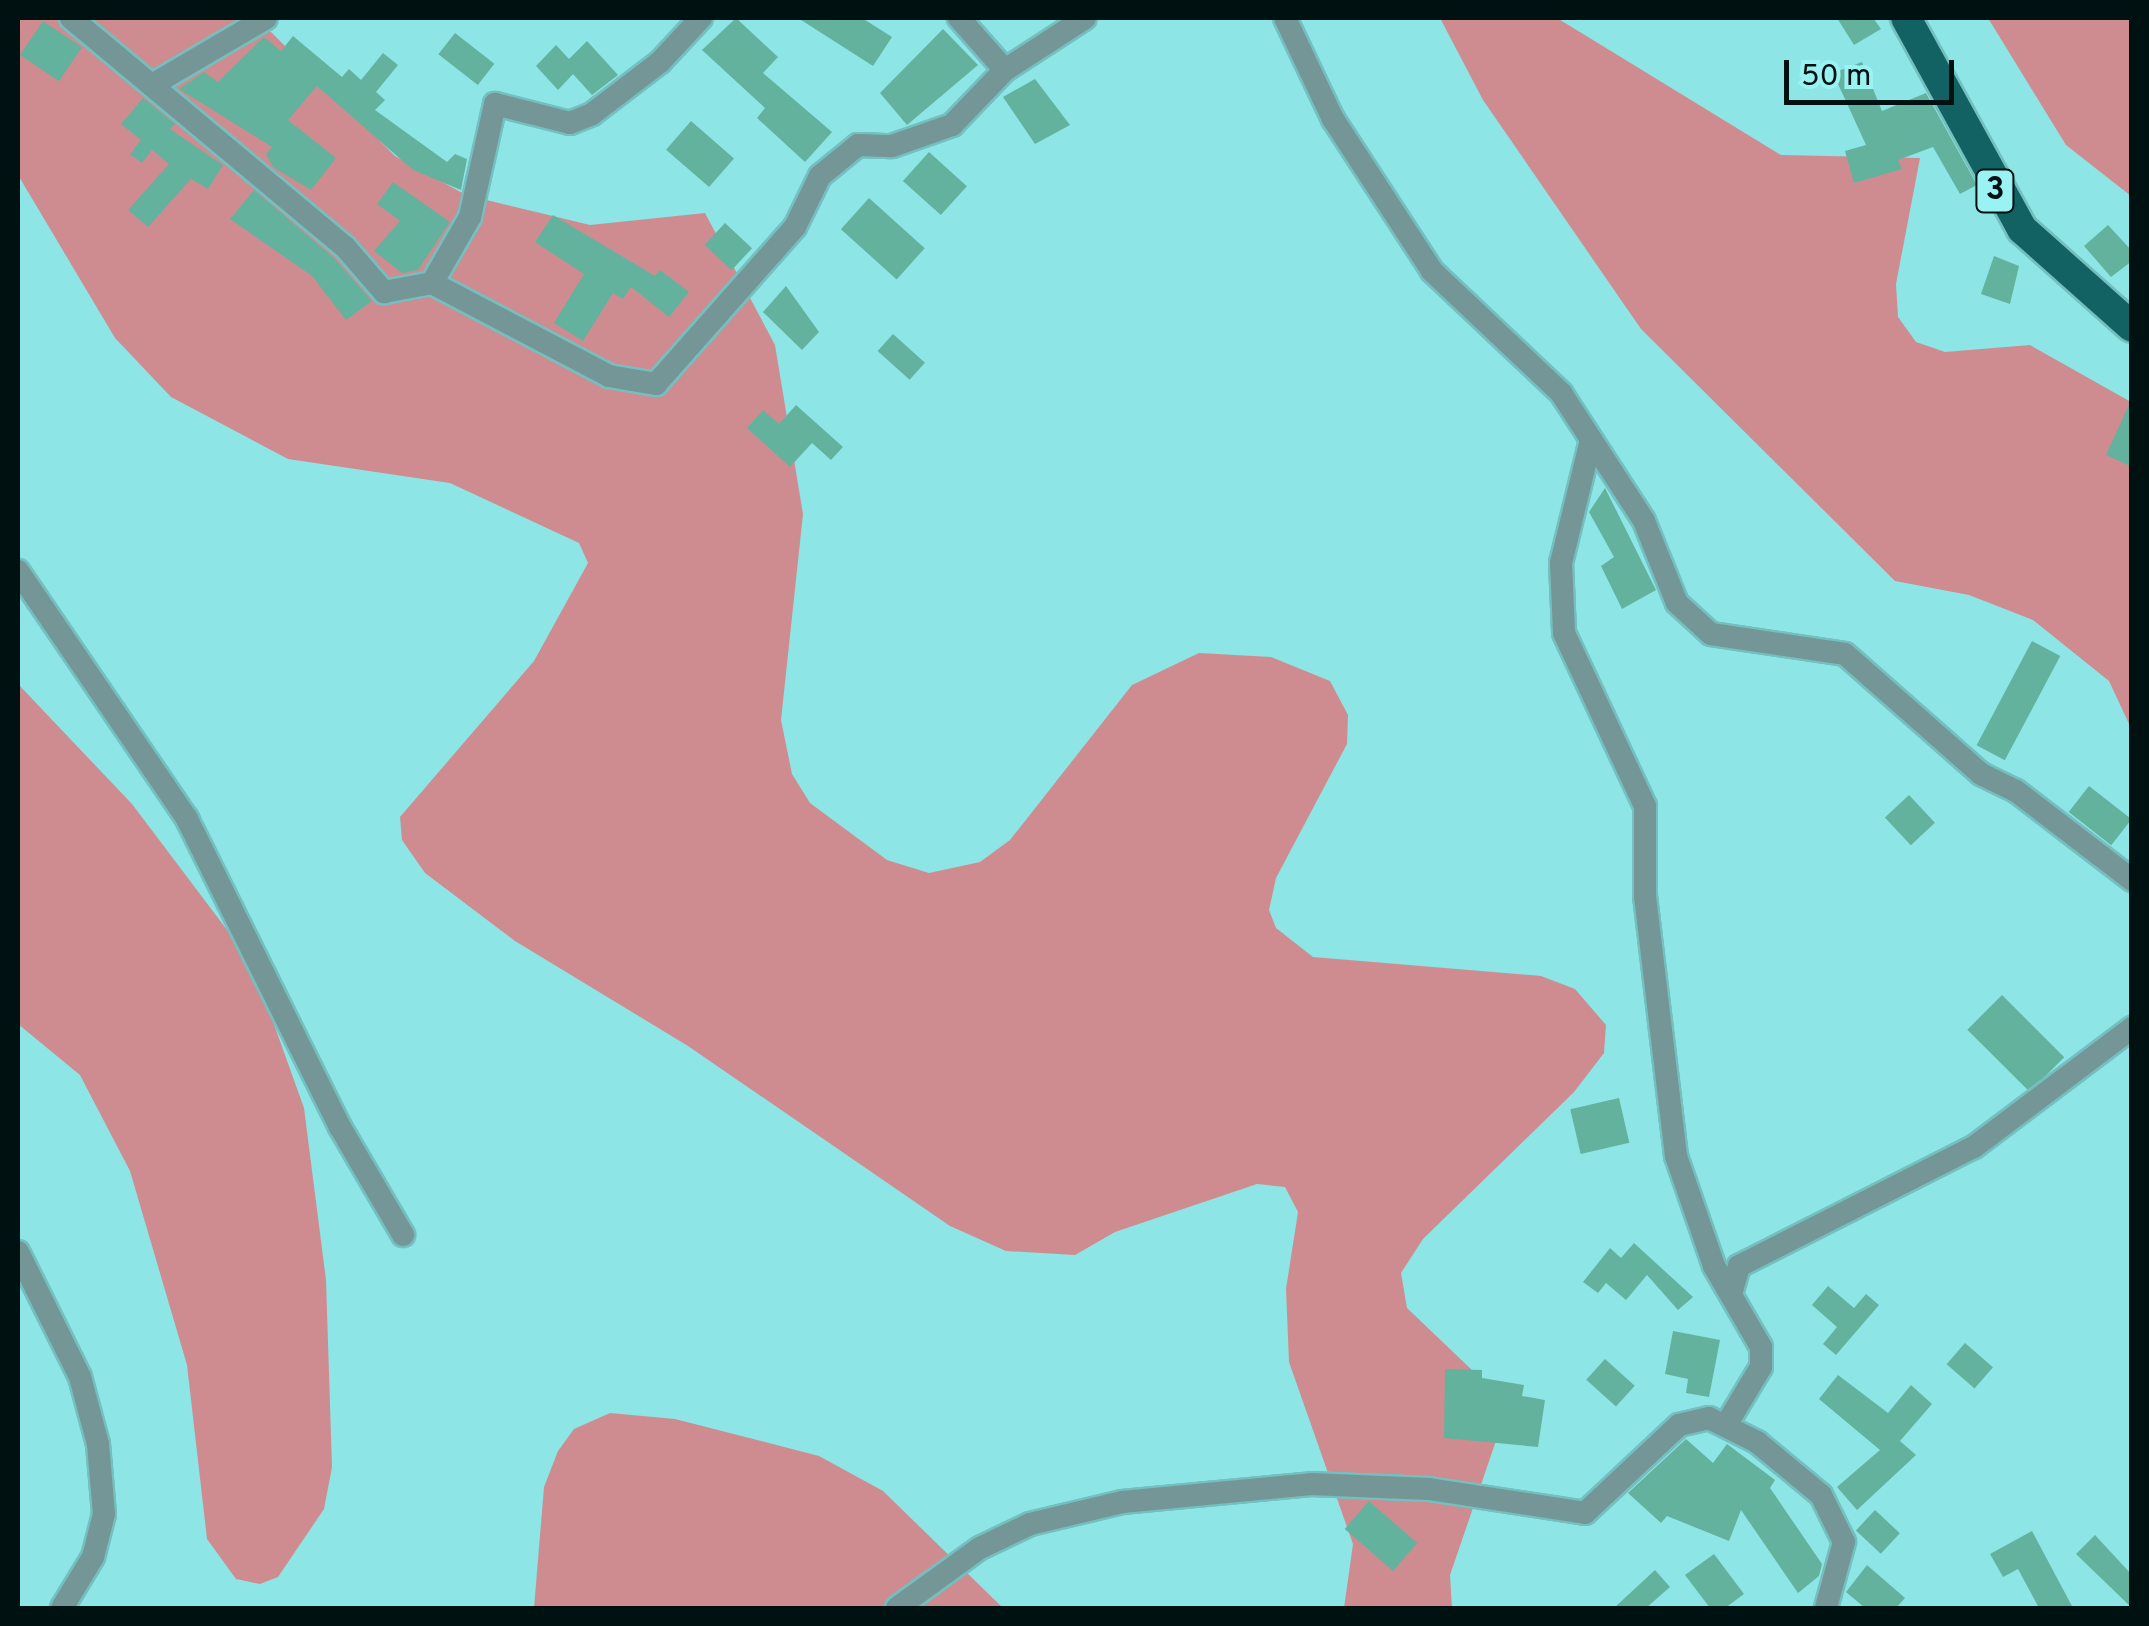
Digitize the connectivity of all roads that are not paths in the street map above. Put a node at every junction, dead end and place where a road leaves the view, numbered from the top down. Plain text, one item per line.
1 (71, 18) edge
2 (266, 18) edge
3 (702, 18) edge
4 (958, 18) edge
5 (1085, 18) edge
6 (1284, 18) edge
7 (1906, 18) edge
8 (1005, 70) junction
9 (152, 85) junction
10 (432, 283) junction
11 (2132, 327) edge
12 (1590, 440) junction
13 (18, 571) edge
14 (2132, 880) edge
15 (2132, 1028) edge
16 (403, 1236) dead end
17 (18, 1252) edge
18 (1731, 1294) junction
19 (1726, 1424) junction
20 (62, 1608) edge
21 (897, 1608) edge
22 (1826, 1608) edge

1 - 9 street
2 - 9 street
3 - 10 street
4 - 8 street
5 - 8 street
6 - 12 street
7 - 11 main road, 3
8 - 10 street
9 - 10 street
12 - 14 street
12 - 18 street
13 - 16 street
15 - 18 street
17 - 20 street
18 - 19 street
19 - 21 street
19 - 22 street

